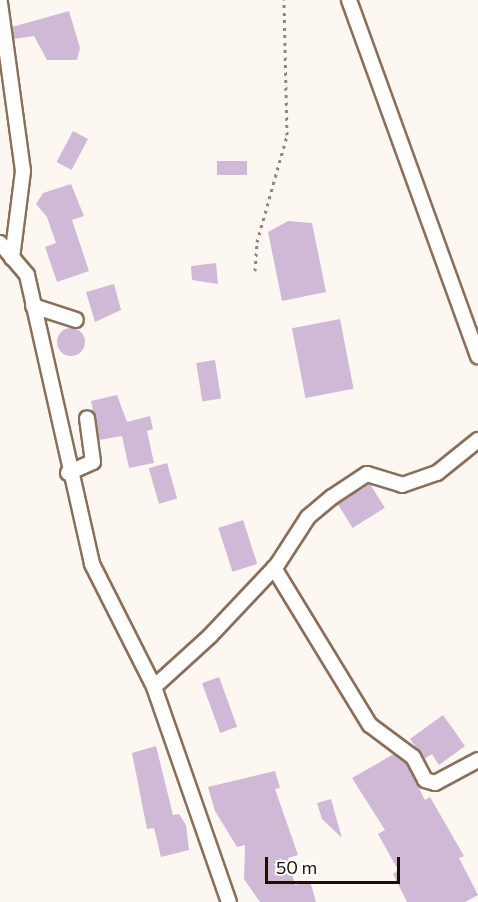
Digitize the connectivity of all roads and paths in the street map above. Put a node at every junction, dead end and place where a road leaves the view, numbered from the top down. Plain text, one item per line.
1 (284, 0) edge
2 (349, 0) edge
3 (0, 3) edge
4 (0, 243) edge
5 (12, 258) junction
6 (255, 271) dead end
7 (33, 306) junction
8 (76, 320) dead end
9 (478, 356) edge
10 (87, 418) dead end
11 (478, 440) edge
12 (68, 473) junction
13 (274, 568) junction
14 (154, 687) junction
15 (478, 760) edge
16 (229, 902) edge

1 - 6 path
2 - 9 street
3 - 5 street
4 - 5 street
5 - 7 street
7 - 8 street
7 - 12 street
10 - 12 street
11 - 13 street
12 - 14 street
13 - 14 street
13 - 15 street
14 - 16 street

